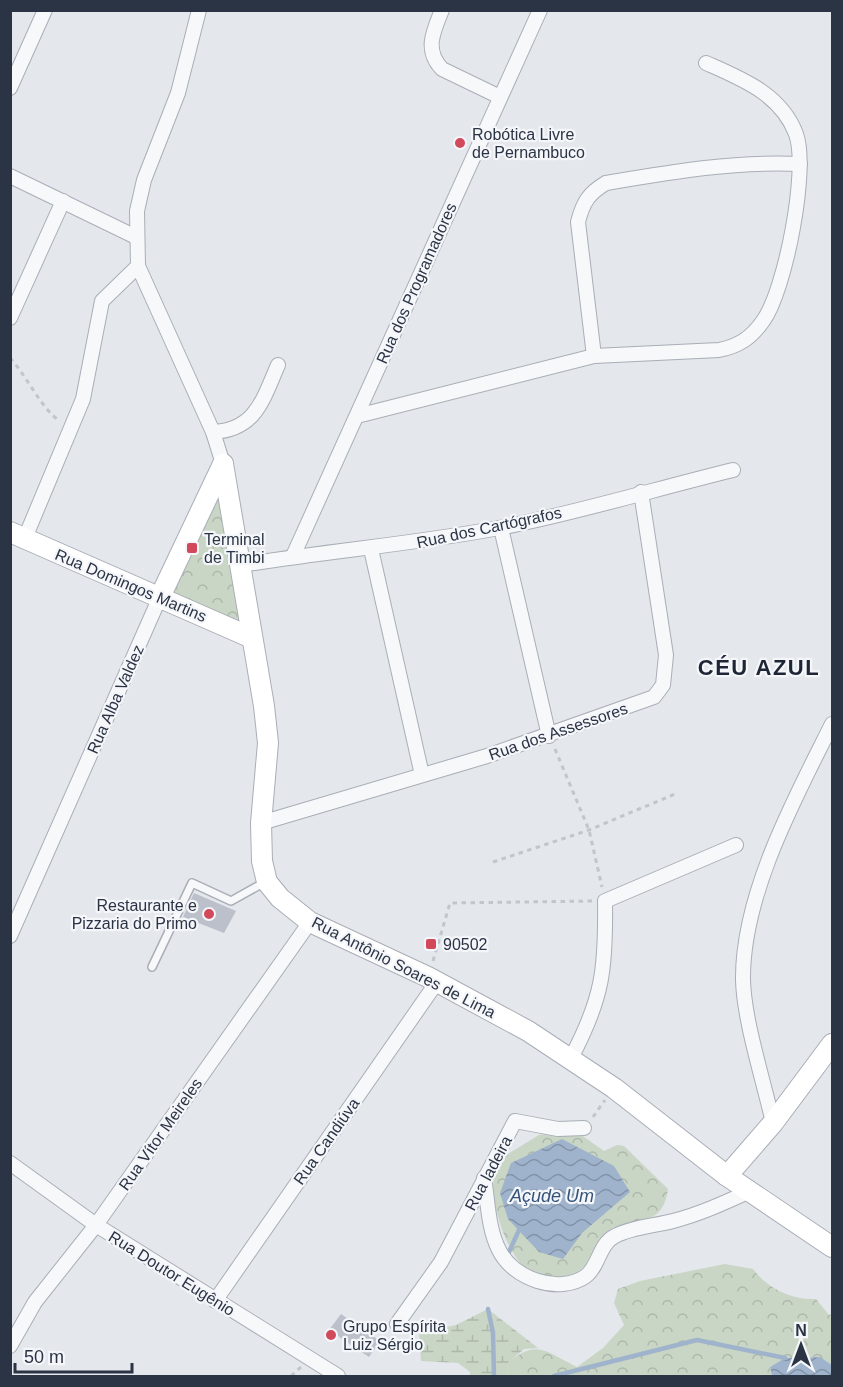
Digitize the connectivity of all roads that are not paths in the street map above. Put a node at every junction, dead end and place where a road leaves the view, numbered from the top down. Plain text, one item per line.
1 (45, 10) edge
2 (199, 10) edge
3 (442, 10) edge
4 (540, 10) edge
5 (706, 63) dead end
6 (10, 88) edge
7 (500, 97) junction
8 (800, 165) junction
9 (10, 176) edge
10 (63, 201) junction
11 (136, 237) junction
12 (138, 266) junction
13 (10, 318) edge
14 (594, 356) junction
15 (279, 365) dead end
16 (357, 416) junction
17 (213, 432) junction
18 (224, 464) junction
19 (733, 470) dead end
20 (641, 492) junction
21 (501, 528) junction
22 (15, 535) edge
23 (371, 549) junction
24 (293, 556) junction
25 (242, 565) junction
26 (160, 597) junction
27 (252, 638) junction
28 (832, 724) edge
29 (549, 735) junction
30 (422, 775) junction
31 (261, 824) junction
32 (736, 844) dead end
33 (267, 882) junction
34 (310, 922) junction
35 (10, 936) edge
36 (152, 967) dead end
37 (433, 979) junction
38 (831, 1050) edge
39 (571, 1058) junction
40 (773, 1123) junction
41 (584, 1128) road end
42 (10, 1163) edge
43 (726, 1176) junction
44 (484, 1178) junction
45 (750, 1191) junction
46 (96, 1225) junction
47 (832, 1247) edge
48 (215, 1301) junction
49 (397, 1324) dead end
50 (10, 1346) edge
51 (338, 1377) edge

1 - 6 street
2 - 11 street
3 - 7 street
4 - 7 street, Rua dos Programadores
5 - 8 street
7 - 16 street, Rua dos Programadores
8 - 14 street
8 - 14 street
9 - 10 street
10 - 11 street
10 - 13 street
11 - 12 street
12 - 17 street
12 - 22 street
14 - 16 street
15 - 17 street
16 - 24 street, Rua dos Programadores
17 - 18 street
18 - 25 street
18 - 26 street, Rua Alba Valdez
19 - 20 street, Rua dos Cartógrafos
20 - 21 street, Rua dos Cartógrafos
20 - 29 street, Rua dos Assessores
21 - 23 street, Rua dos Cartógrafos
21 - 29 street
22 - 26 street, Rua Domingos Martins
23 - 24 street, Rua dos Cartógrafos
23 - 30 street
24 - 25 street, Rua dos Cartógrafos
25 - 27 street
26 - 27 street, Rua Domingos Martins
26 - 35 street, Rua Alba Valdez
27 - 31 street
28 - 40 street
29 - 30 street, Rua dos Assessores
30 - 31 street, Rua dos Assessores
31 - 33 street
32 - 39 street
33 - 34 street, Rua Antônio Soares de Lima
33 - 36 lane
34 - 37 street, Rua Antônio Soares de Lima
34 - 46 street, Rua Vítor Meireles
37 - 39 street, Rua Antônio Soares de Lima
37 - 48 street, Rua Candiúva
38 - 40 street
39 - 43 street, Rua Antônio Soares de Lima
40 - 43 street
41 - 44 street, Rua ladeira
42 - 46 street, Rua Doutor Eugênio
43 - 45 street, Rua Antônio Soares de Lima
44 - 45 street
44 - 49 street, Rua ladeira
45 - 47 street, Rua Antônio Soares de Lima
46 - 48 street, Rua Doutor Eugênio
46 - 50 street, Rua Vítor Meireles
48 - 51 street, Rua Doutor Eugênio

